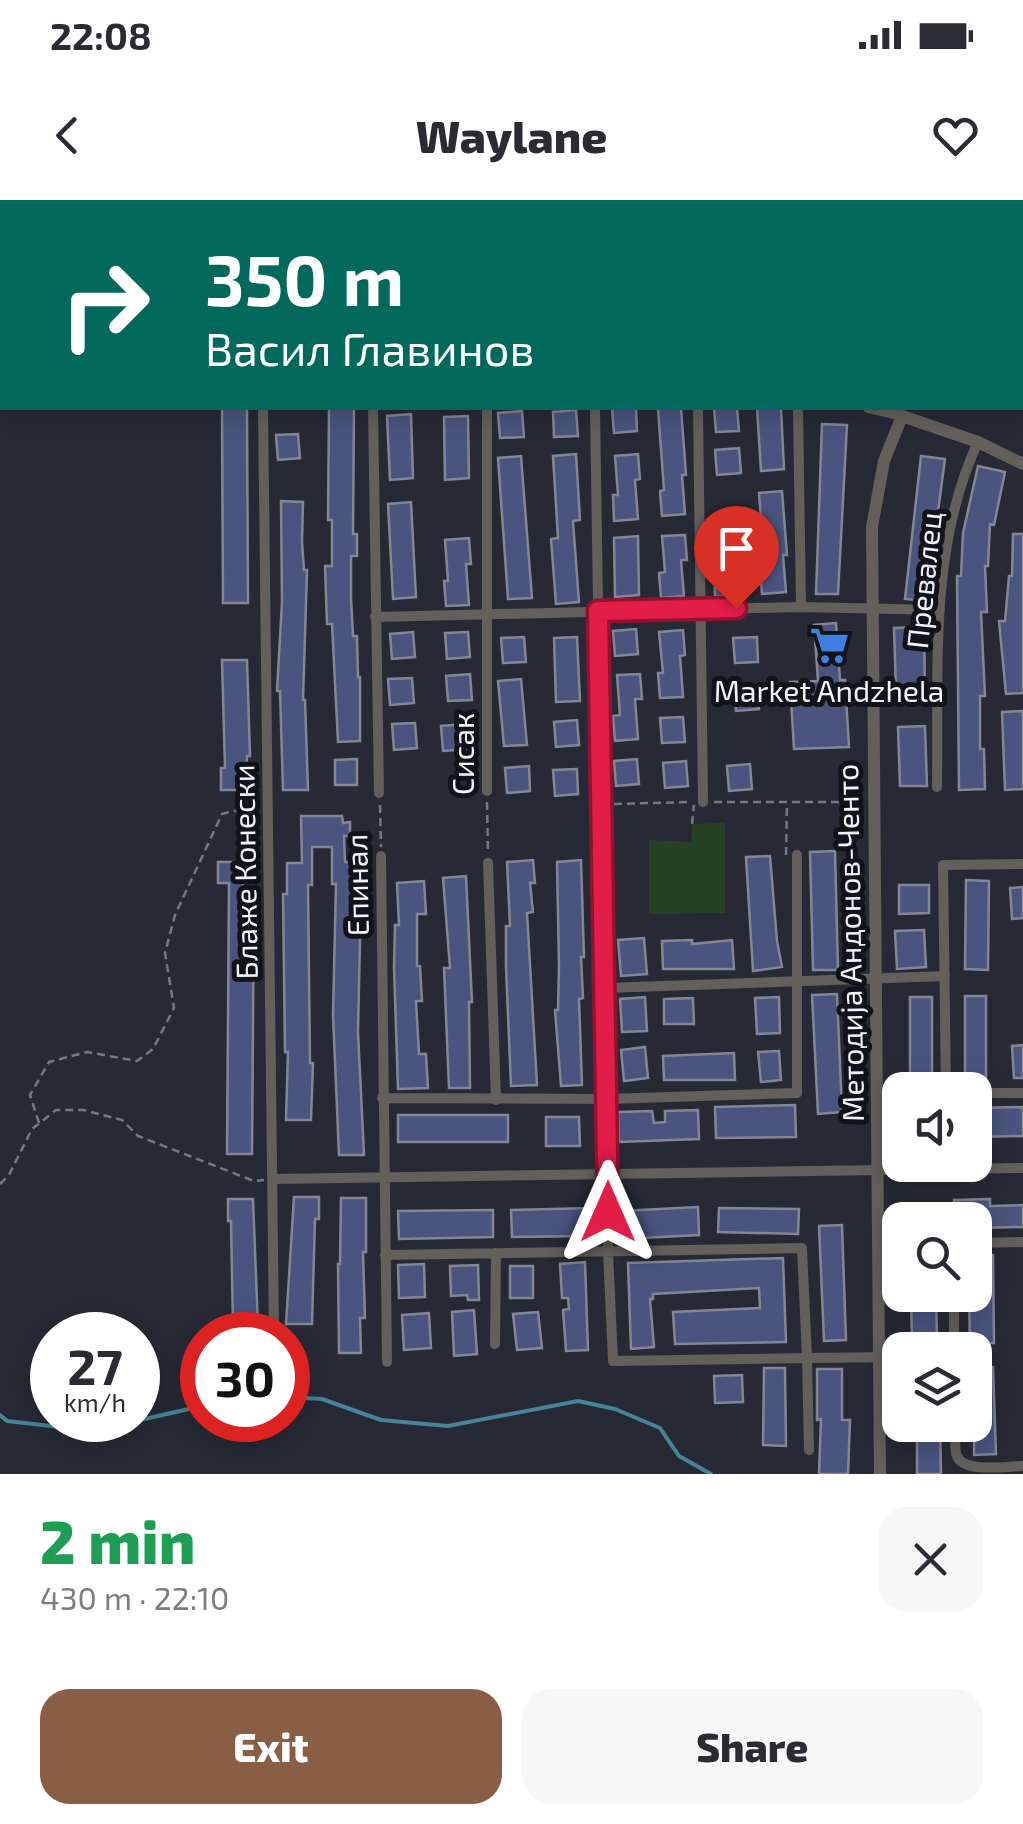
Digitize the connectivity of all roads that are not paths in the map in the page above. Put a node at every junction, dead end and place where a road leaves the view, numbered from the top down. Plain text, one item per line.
1 (263, 410) edge
2 (373, 410) edge
3 (486, 410) edge
4 (595, 410) edge
5 (698, 410) edge
6 (798, 410) edge
7 (876, 410) edge
8 (902, 416) junction
9 (978, 442) junction
10 (1023, 464) edge
11 (801, 607) junction
12 (870, 608) junction
13 (703, 609) junction
14 (940, 610) junction
15 (598, 611) junction
16 (487, 614) junction
17 (375, 616) junction
18 (937, 787) dead end
19 (487, 791) road end
20 (380, 793) road end
21 (699, 802) road end
22 (797, 854) road end
23 (381, 856) road end
24 (488, 864) road end
25 (1023, 864) edge
26 (875, 976) junction
27 (945, 976) junction
28 (797, 979) junction
29 (606, 988) junction
30 (946, 1072) edge
31 (1023, 1092) edge
32 (992, 1093) edge
33 (382, 1098) junction
34 (606, 1099) junction
35 (496, 1100) junction
36 (1023, 1168) edge
37 (877, 1170) junction
38 (608, 1173) junction
39 (382, 1176) junction
40 (273, 1179) junction
41 (1023, 1242) edge
42 (992, 1243) edge
43 (608, 1251) junction
44 (496, 1253) junction
45 (385, 1256) junction
46 (274, 1312) edge
47 (495, 1344) dead end
48 (879, 1357) junction
49 (806, 1358) junction
50 (386, 1362) dead end
51 (956, 1442) edge
52 (809, 1450) dead end
53 (1023, 1466) edge
54 (880, 1474) edge

1 - 40 street, Блаже Конески
2 - 17 street, Епинал
3 - 16 street, Сисак
4 - 15 street
5 - 13 street
6 - 11 street
7 - 8 street
8 - 9 street
8 - 12 street, Методија Андонов-Ченто
9 - 10 street
9 - 14 street, Превалец
11 - 12 street
11 - 13 street
12 - 14 street
12 - 26 street, Методија Андонов-Ченто
13 - 15 street
13 - 21 street
14 - 18 street, Превалец
15 - 16 street
15 - 29 street
16 - 17 street
16 - 19 street, Сисак
17 - 20 street, Епинал
22 - 28 street
23 - 33 street, Епинал
24 - 35 street
25 - 27 street
26 - 27 street
26 - 28 street
26 - 37 street, Методија Андонов-Ченто
27 - 30 street
28 - 29 street
28 - 34 street
29 - 34 street
31 - 32 street
33 - 35 street
33 - 39 street, Епинал
34 - 35 street
34 - 38 street
36 - 37 street
37 - 38 street
37 - 48 street, Методија Андонов-Ченто
38 - 39 street
38 - 43 street
39 - 40 street
39 - 45 street, Епинал
40 - 46 street, Блаже Конески
41 - 42 street
43 - 44 street
43 - 49 street
43 - 49 street
44 - 45 street
44 - 47 street
45 - 50 street, Епинал
48 - 49 street
48 - 54 street, Методија Андонов-Ченто
49 - 52 street
51 - 53 street

